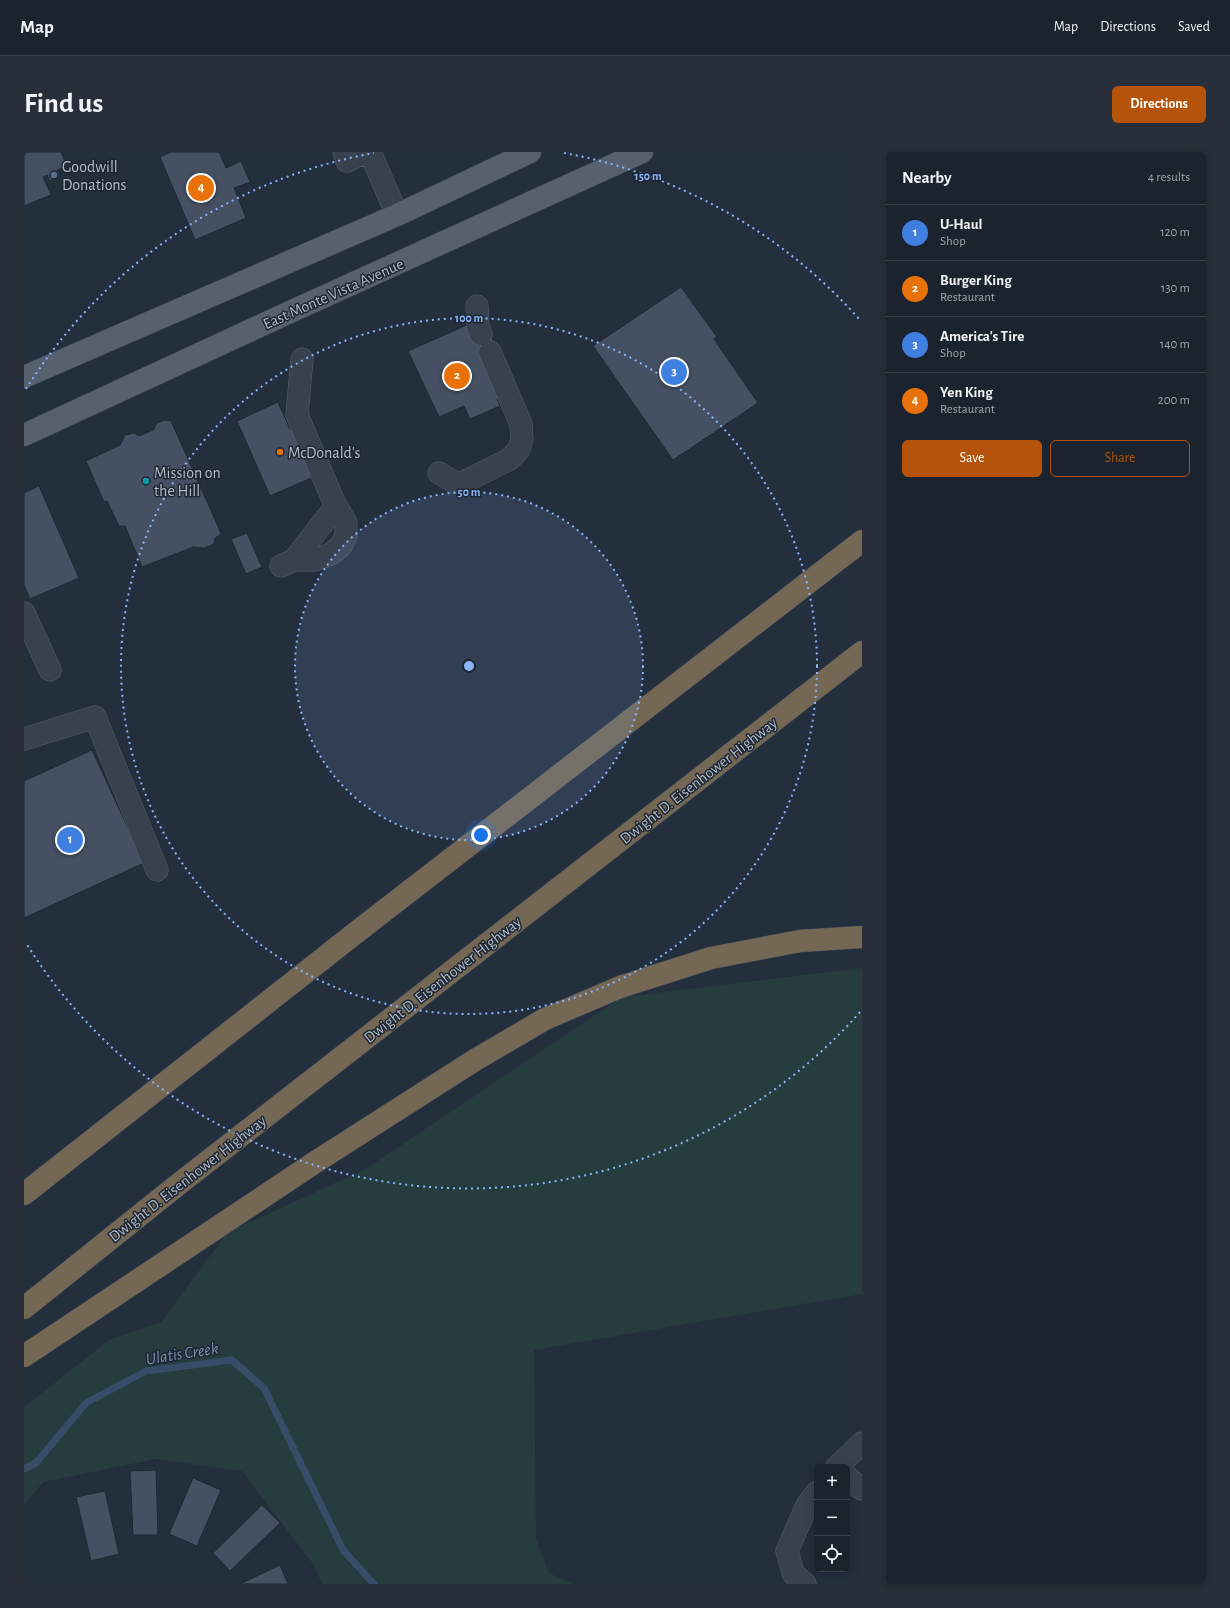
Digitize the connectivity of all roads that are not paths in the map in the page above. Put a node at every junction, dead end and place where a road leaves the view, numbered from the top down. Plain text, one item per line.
1 (344, 152) edge
2 (366, 152) edge
3 (370, 152) edge
4 (642, 152) edge
5 (520, 154) edge
6 (397, 215) junction
7 (477, 306) dead end
8 (302, 359) dead end
9 (24, 377) edge
10 (24, 435) edge
11 (439, 473) dead end
12 (336, 506) junction
13 (862, 540) edge
14 (24, 613) edge
15 (862, 652) edge
16 (50, 670) dead end
17 (24, 739) edge
18 (157, 870) dead end
19 (862, 937) edge
20 (24, 1194) edge
21 (24, 1308) edge
22 (24, 1356) edge
23 (862, 1443) edge
24 (840, 1464) edge
25 (850, 1479) edge
26 (862, 1489) edge
27 (814, 1496) edge
28 (805, 1584) edge

1 - 2 lane
3 - 6 lane
4 - 10 main road, East Monte Vista Avenue
5 - 6 main road
6 - 9 main road
7 - 11 lane
8 - 12 lane
12 - 12 lane
13 - 20 highway
14 - 16 lane
15 - 21 highway, Dwight D. Eisenhower Highway
17 - 18 lane
19 - 22 highway
23 - 24 lane
25 - 26 lane
27 - 28 lane

